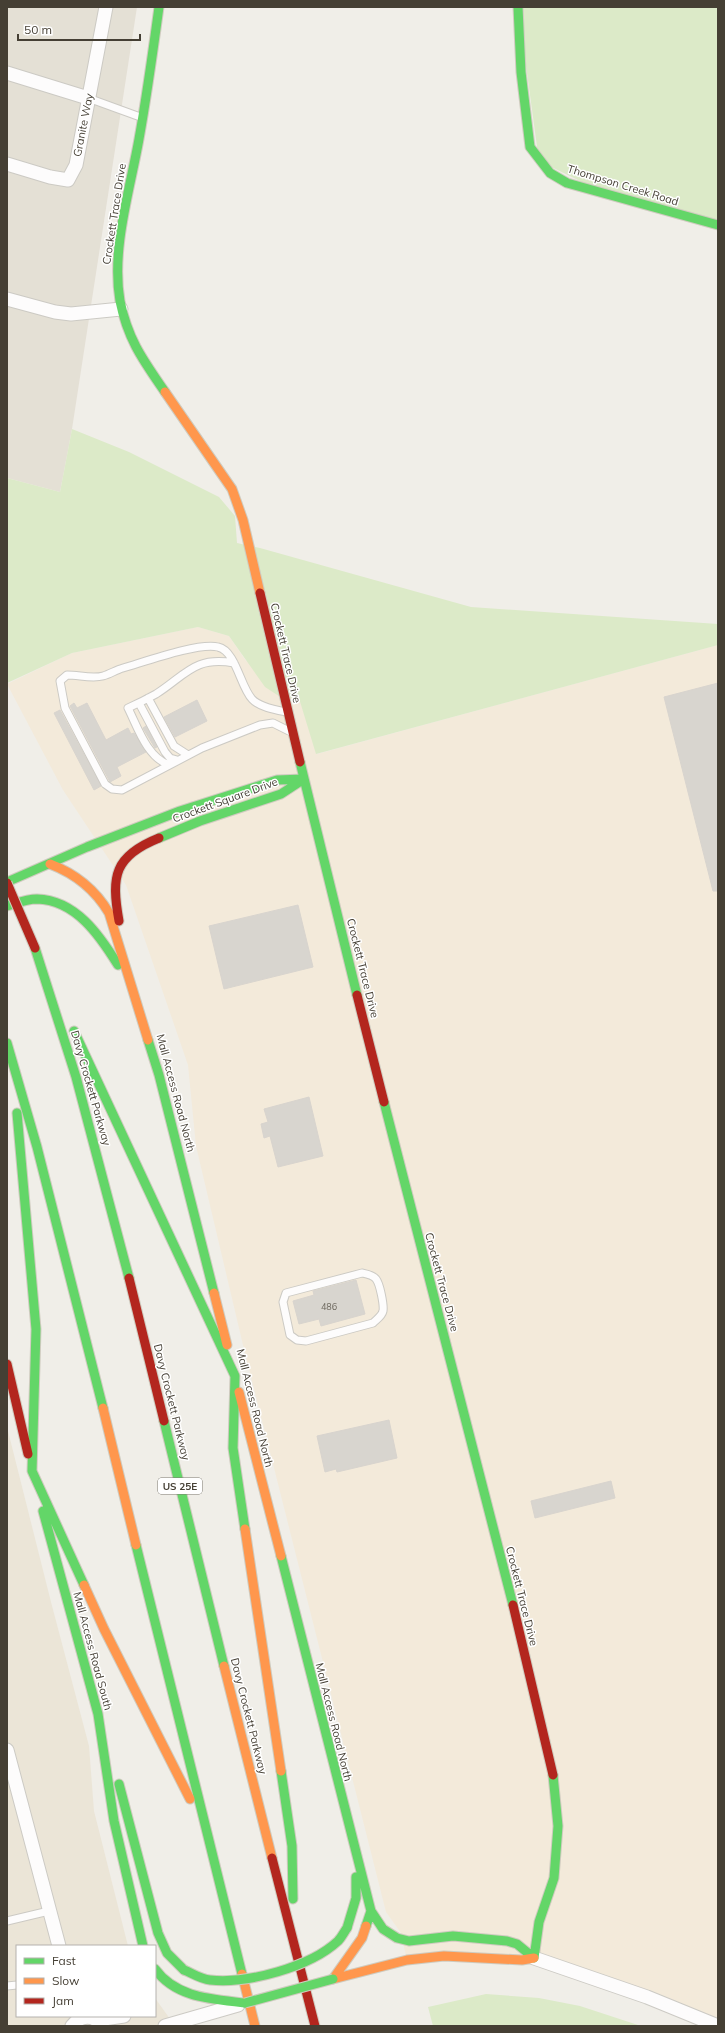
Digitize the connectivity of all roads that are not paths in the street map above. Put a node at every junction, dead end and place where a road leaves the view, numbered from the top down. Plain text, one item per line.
1 (159, 7) edge
2 (518, 7) edge
3 (103, 8) edge
4 (7, 73) edge
5 (88, 98) junction
6 (143, 118) junction
7 (7, 164) edge
8 (718, 225) edge
9 (7, 299) edge
10 (121, 309) junction
11 (234, 663) junction
12 (148, 698) junction
13 (139, 702) junction
14 (288, 713) junction
15 (293, 732) junction
16 (188, 755) junction
17 (177, 760) junction
18 (168, 765) junction
19 (304, 779) junction
20 (50, 864) junction
21 (7, 882) edge
22 (7, 906) edge
23 (35, 948) junction
24 (135, 992) junction
25 (7, 1043) edge
26 (13, 1062) junction
27 (286, 1336) dead end
28 (298, 1340) junction
29 (7, 1364) edge
30 (235, 1376) junction
31 (32, 1471) junction
32 (98, 1714) junction
33 (7, 1750) edge
34 (208, 1834) junction
35 (355, 1855) junction
36 (49, 1911) junction
37 (371, 1911) junction
38 (7, 1922) edge
39 (293, 1934) junction
40 (59, 1945) edge
41 (143, 1945) edge
42 (534, 1958) junction
43 (156, 1971) edge
44 (333, 1979) junction
45 (246, 2003) junction
46 (116, 2017) edge
47 (94, 2020) edge
48 (72, 2022) edge
49 (165, 2026) edge
50 (256, 2026) edge
51 (315, 2026) edge
52 (718, 2026) edge

1 - 6 main road, Crockett Trace Drive
2 - 8 main road, Thompson Creek Road
3 - 5 street, Granite Way
4 - 5 street
5 - 6 lane
5 - 7 street, Granite Way
6 - 10 main road, Crockett Trace Drive
9 - 10 street
10 - 14 main road, Crockett Trace Drive
11 - 12 lane
11 - 14 lane
11 - 18 lane
12 - 13 lane
12 - 16 lane
13 - 17 lane
13 - 18 lane
14 - 15 main road, Crockett Trace Drive
15 - 16 lane
15 - 19 main road, Crockett Trace Drive
16 - 17 lane
17 - 18 lane
19 - 20 main road, Crockett Square Drive
19 - 24 main road, Crockett Square Drive
19 - 42 main road, Crockett Trace Drive
20 - 21 main road, Crockett Square Drive
20 - 24 main road, Mall Access Road North
21 - 23 main road, Davy Crockett Parkway / US 25E, bridge
22 - 24 main road
23 - 30 main road
23 - 39 main road, Davy Crockett Parkway / US 25E
24 - 30 main road, Mall Access Road North
25 - 26 main road
26 - 31 main road
26 - 34 main road
27 - 28 lane
28 - 28 lane
29 - 31 main road, Mall Access Road South
30 - 35 main road, Mall Access Road North
30 - 39 main road
31 - 32 main road, Mall Access Road South
31 - 34 main road
32 - 35 main road, bridge
32 - 41 main road, Mall Access Road South
33 - 36 street
34 - 50 main road
35 - 37 main road, Mall Access Road North
36 - 38 lane
36 - 40 street
37 - 42 main road, Mall Access Road North
37 - 44 main road
39 - 51 main road, Davy Crockett Parkway / US 25E
42 - 44 main road
42 - 52 street
43 - 45 main road
44 - 45 main road, bridge
45 - 49 street
46 - 47 street
47 - 48 street

